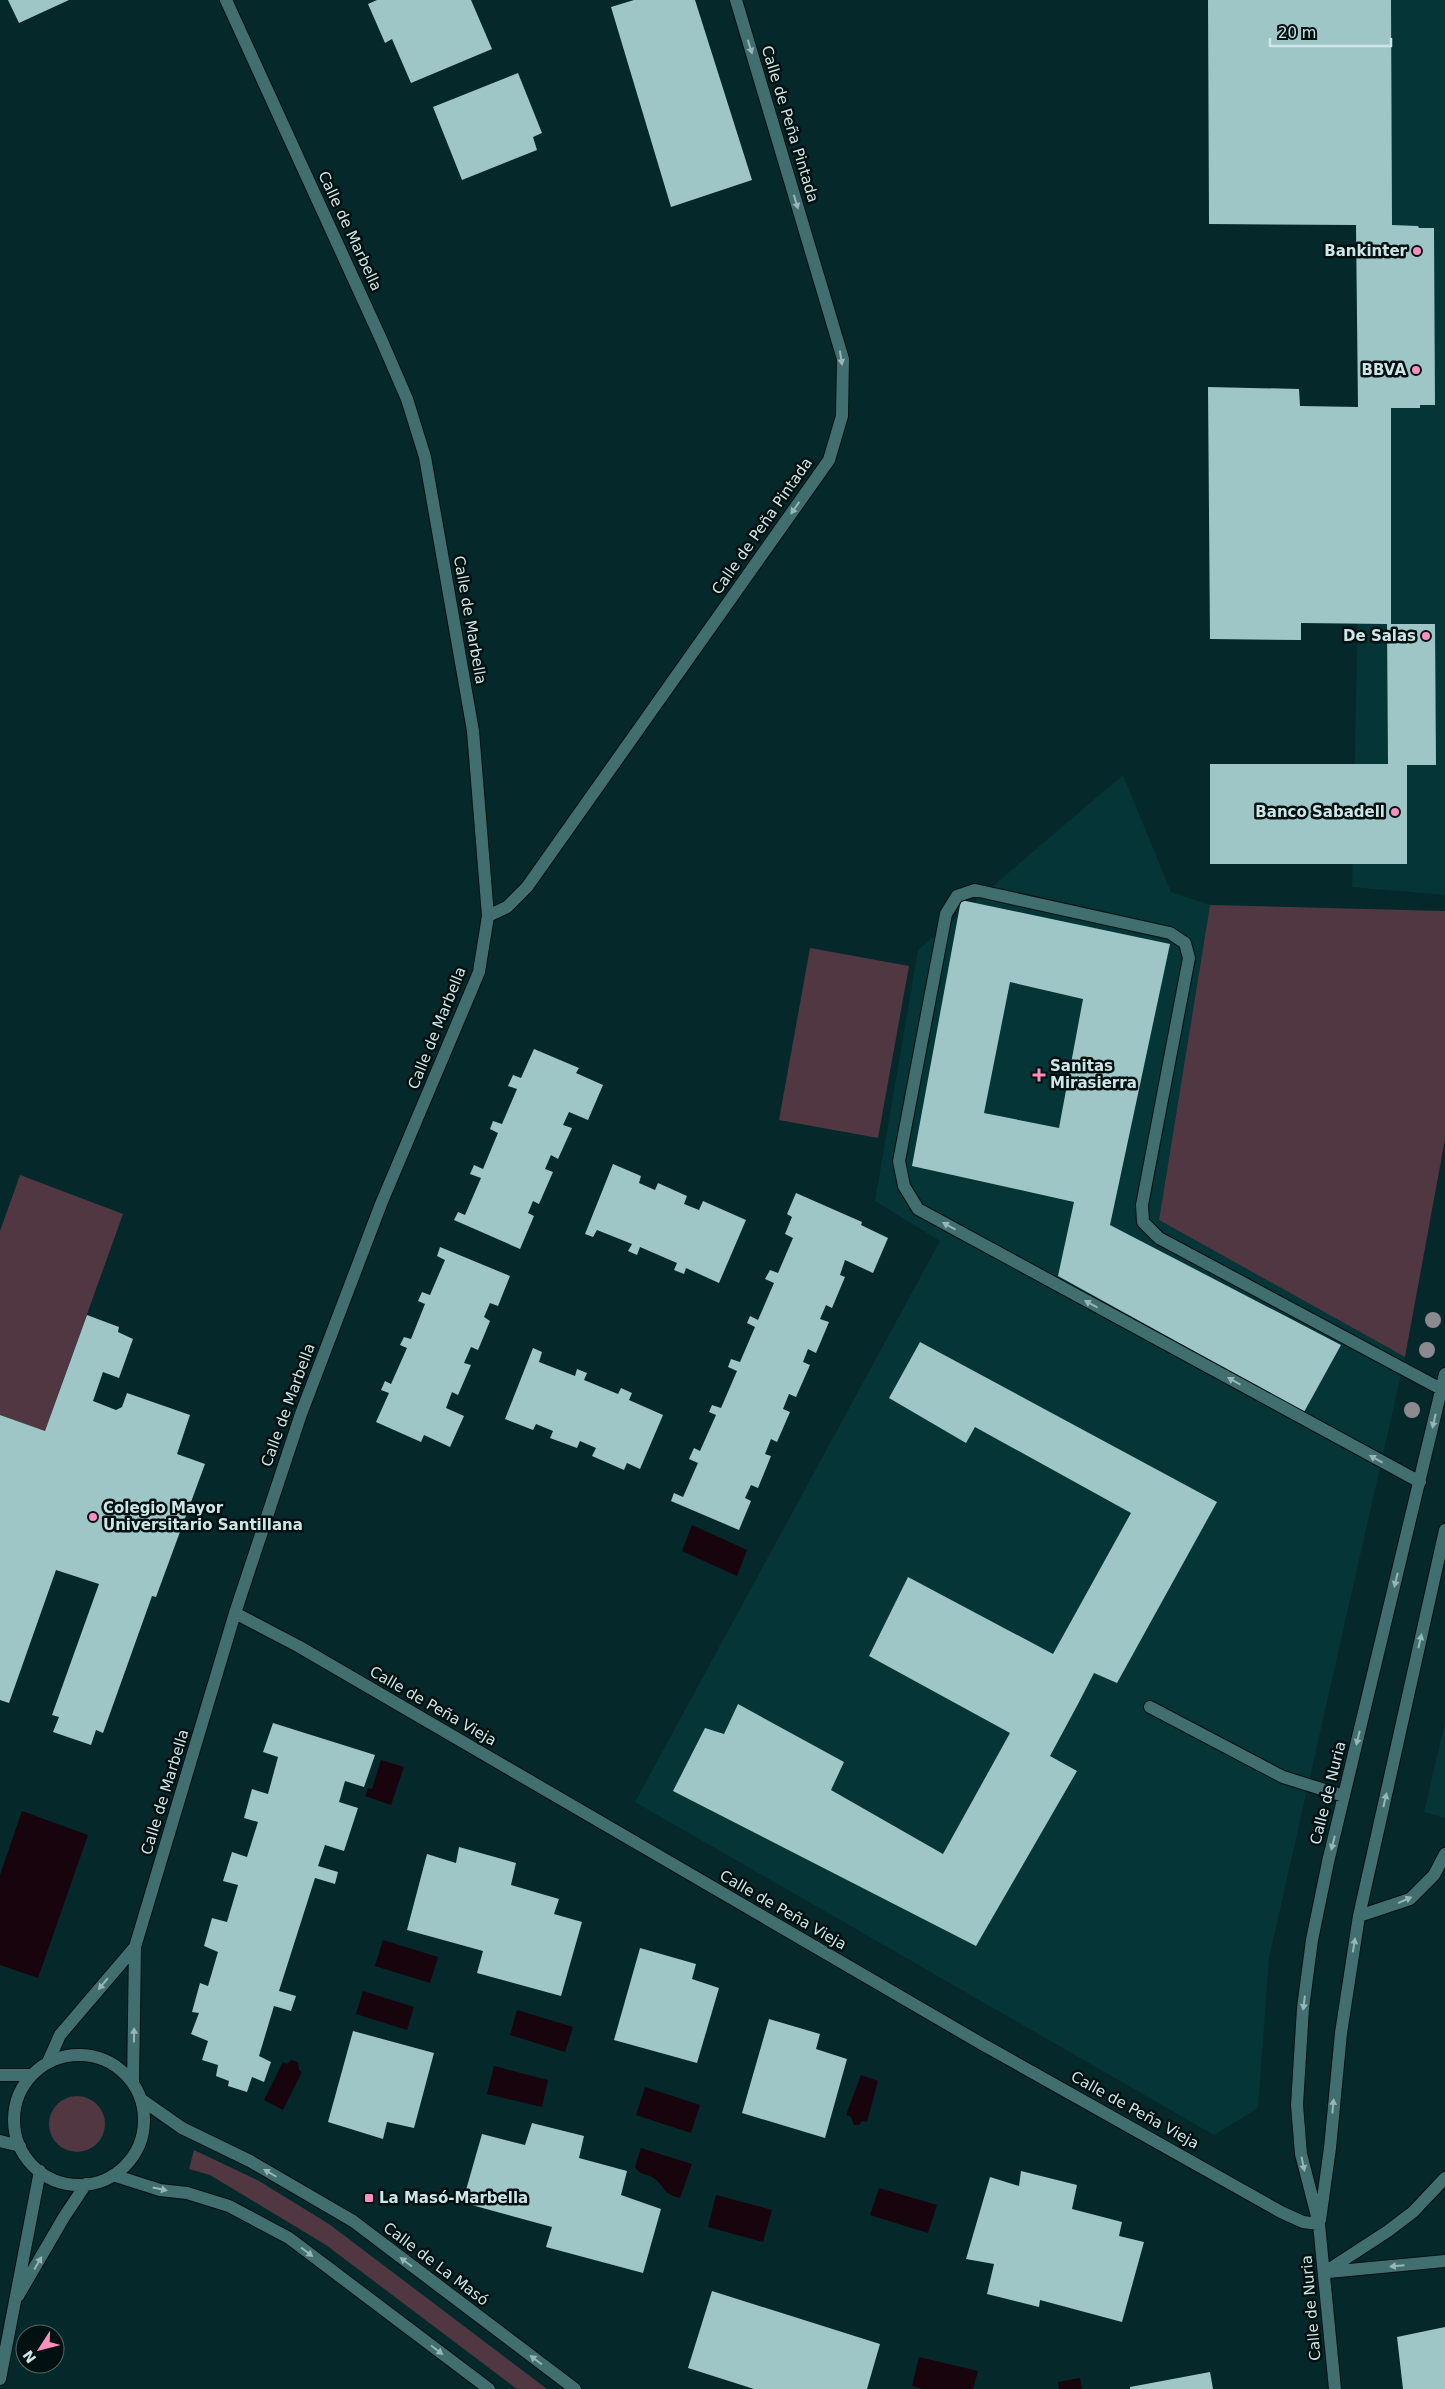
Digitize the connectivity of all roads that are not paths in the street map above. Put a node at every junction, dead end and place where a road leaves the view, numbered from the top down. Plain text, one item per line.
1 (226, 0) edge
2 (736, 0) edge
3 (488, 916) junction
4 (1445, 1374) edge
5 (1441, 1389) junction
6 (1420, 1482) junction
7 (1445, 1530) edge
8 (235, 1614) junction
9 (1150, 1707) dead end
10 (1344, 1796) junction
11 (1445, 1854) edge
12 (1359, 1916) junction
13 (135, 1947) junction
14 (48, 2062) junction
15 (32, 2074) junction
16 (0, 2076) edge
17 (133, 2084) junction
18 (142, 2100) junction
19 (0, 2141) edge
20 (20, 2146) junction
21 (40, 2171) junction
22 (113, 2175) junction
23 (1445, 2178) edge
24 (86, 2184) junction
25 (1319, 2224) junction
26 (1445, 2261) edge
27 (1325, 2272) junction
28 (13, 2305) junction
29 (0, 2379) edge
30 (489, 2389) edge
31 (575, 2389) edge
32 (1335, 2389) edge

1 - 3 street, Calle de Marbella
2 -> 3 street, Calle de Peña Pintada
3 - 8 street, Calle de Marbella
4 - 5 street, Calle de Nuria
5 -> 6 street, Calle de Nuria
6 -> 5 street
6 -> 10 street, Calle de Nuria
12 -> 7 street, Calle de Nuria
8 - 13 street, Calle de Marbella
8 - 25 street, Calle de Peña Vieja
9 - 10 street
10 -> 25 street, Calle de Nuria
12 -> 11 street
25 -> 12 street, Calle de Nuria
13 -> 14 street, Calle de Marbella
17 -> 13 street, Calle de Marbella
14 - 15 street, Calle de La Masó
14 - 17 street, Calle de La Masó
15 - 16 street
15 - 20 street, Calle de La Masó
17 - 18 street, Calle de La Masó
18 - 22 street, Calle de La Masó
31 -> 18 street, Calle de La Masó
19 - 20 street
20 - 21 street, Calle de La Masó
21 - 24 street, Calle de La Masó
21 - 28 street
22 - 24 street, Calle de La Masó
22 -> 30 street
23 - 27 street
28 -> 24 street
25 - 27 street, Calle de Nuria
26 -> 27 street
27 - 32 street, Calle de Nuria
28 - 29 street

